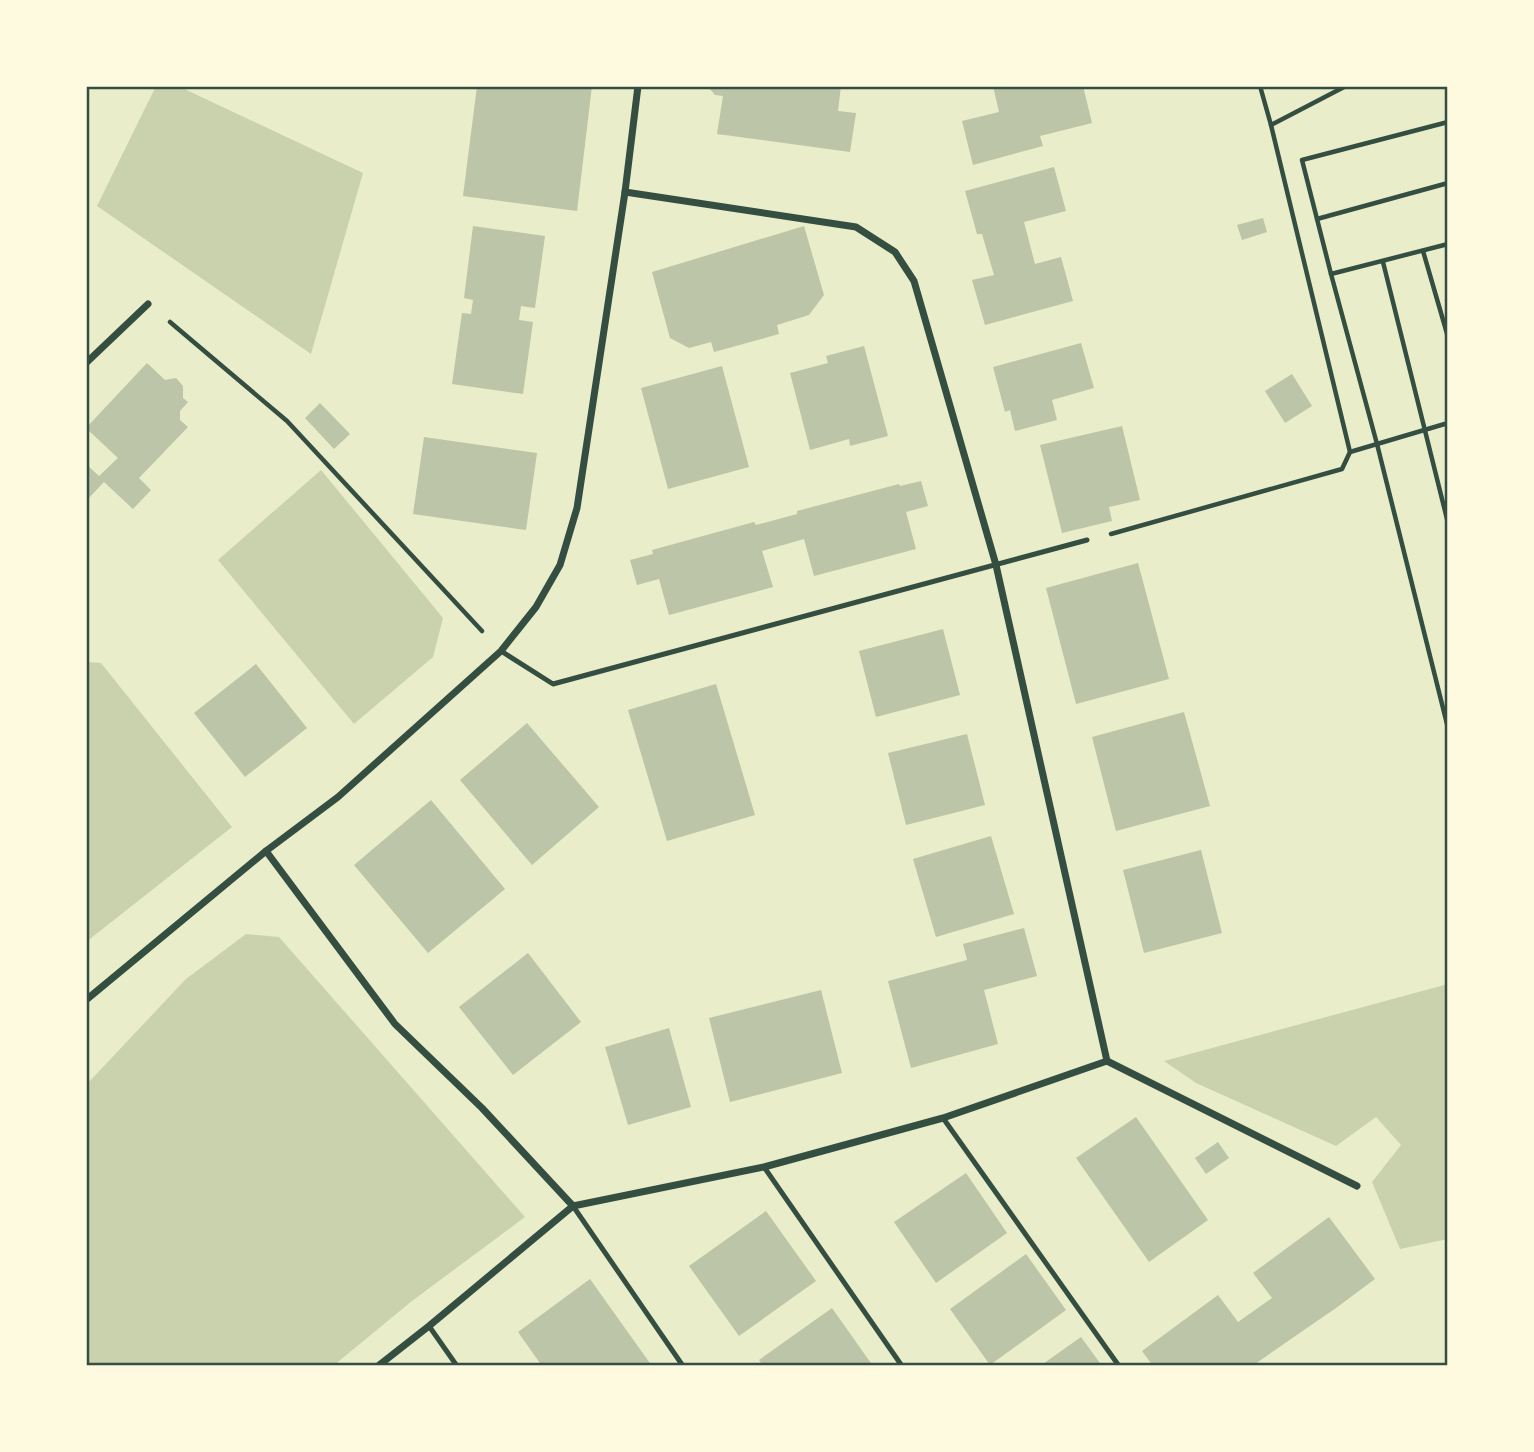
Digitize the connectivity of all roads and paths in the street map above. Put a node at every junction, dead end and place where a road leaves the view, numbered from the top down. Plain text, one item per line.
1 (638, 86) edge
2 (1260, 86) edge
3 (1346, 86) edge
4 (1448, 122) edge
5 (1271, 125) junction
6 (1448, 183) edge
7 (625, 192) junction
8 (1317, 219) junction
9 (1448, 244) edge
10 (1423, 251) junction
11 (1383, 262) junction
12 (1331, 274) junction
13 (148, 304) joint
14 (1448, 337) edge
15 (86, 363) edge
16 (1448, 423) edge
17 (1425, 430) junction
18 (1377, 444) junction
19 (1350, 452) junction
20 (1448, 523) edge
21 (1087, 541) joint
22 (996, 565) junction
23 (501, 652) junction
24 (1448, 728) edge
25 (266, 851) junction
26 (86, 1000) edge
27 (1107, 1061) junction
28 (943, 1118) junction
29 (764, 1167) junction
30 (1357, 1186) dead end
31 (573, 1206) junction
32 (429, 1326) junction
33 (378, 1366) edge
34 (457, 1366) edge
35 (683, 1366) edge
36 (902, 1366) edge
37 (1119, 1366) edge

1 - 7 street
2 - 5 path
3 - 5 path
4 - 8 path
5 - 19 path
6 - 8 path
7 - 22 street
7 - 23 street
8 - 12 path
9 - 10 path
10 - 11 path
10 - 14 path
11 - 12 path
11 - 17 path
12 - 18 path
13 - 15 street
13 - 23 path
16 - 17 path
17 - 18 path
17 - 20 path
18 - 19 path
18 - 24 path
19 - 21 path
21 - 22 lane
22 - 23 lane
22 - 27 street
23 - 25 street
25 - 26 street
25 - 31 street
27 - 28 street
27 - 30 street
28 - 29 street
28 - 37 lane
29 - 31 street
29 - 36 lane
31 - 32 street
31 - 35 lane
32 - 33 street
32 - 34 lane

